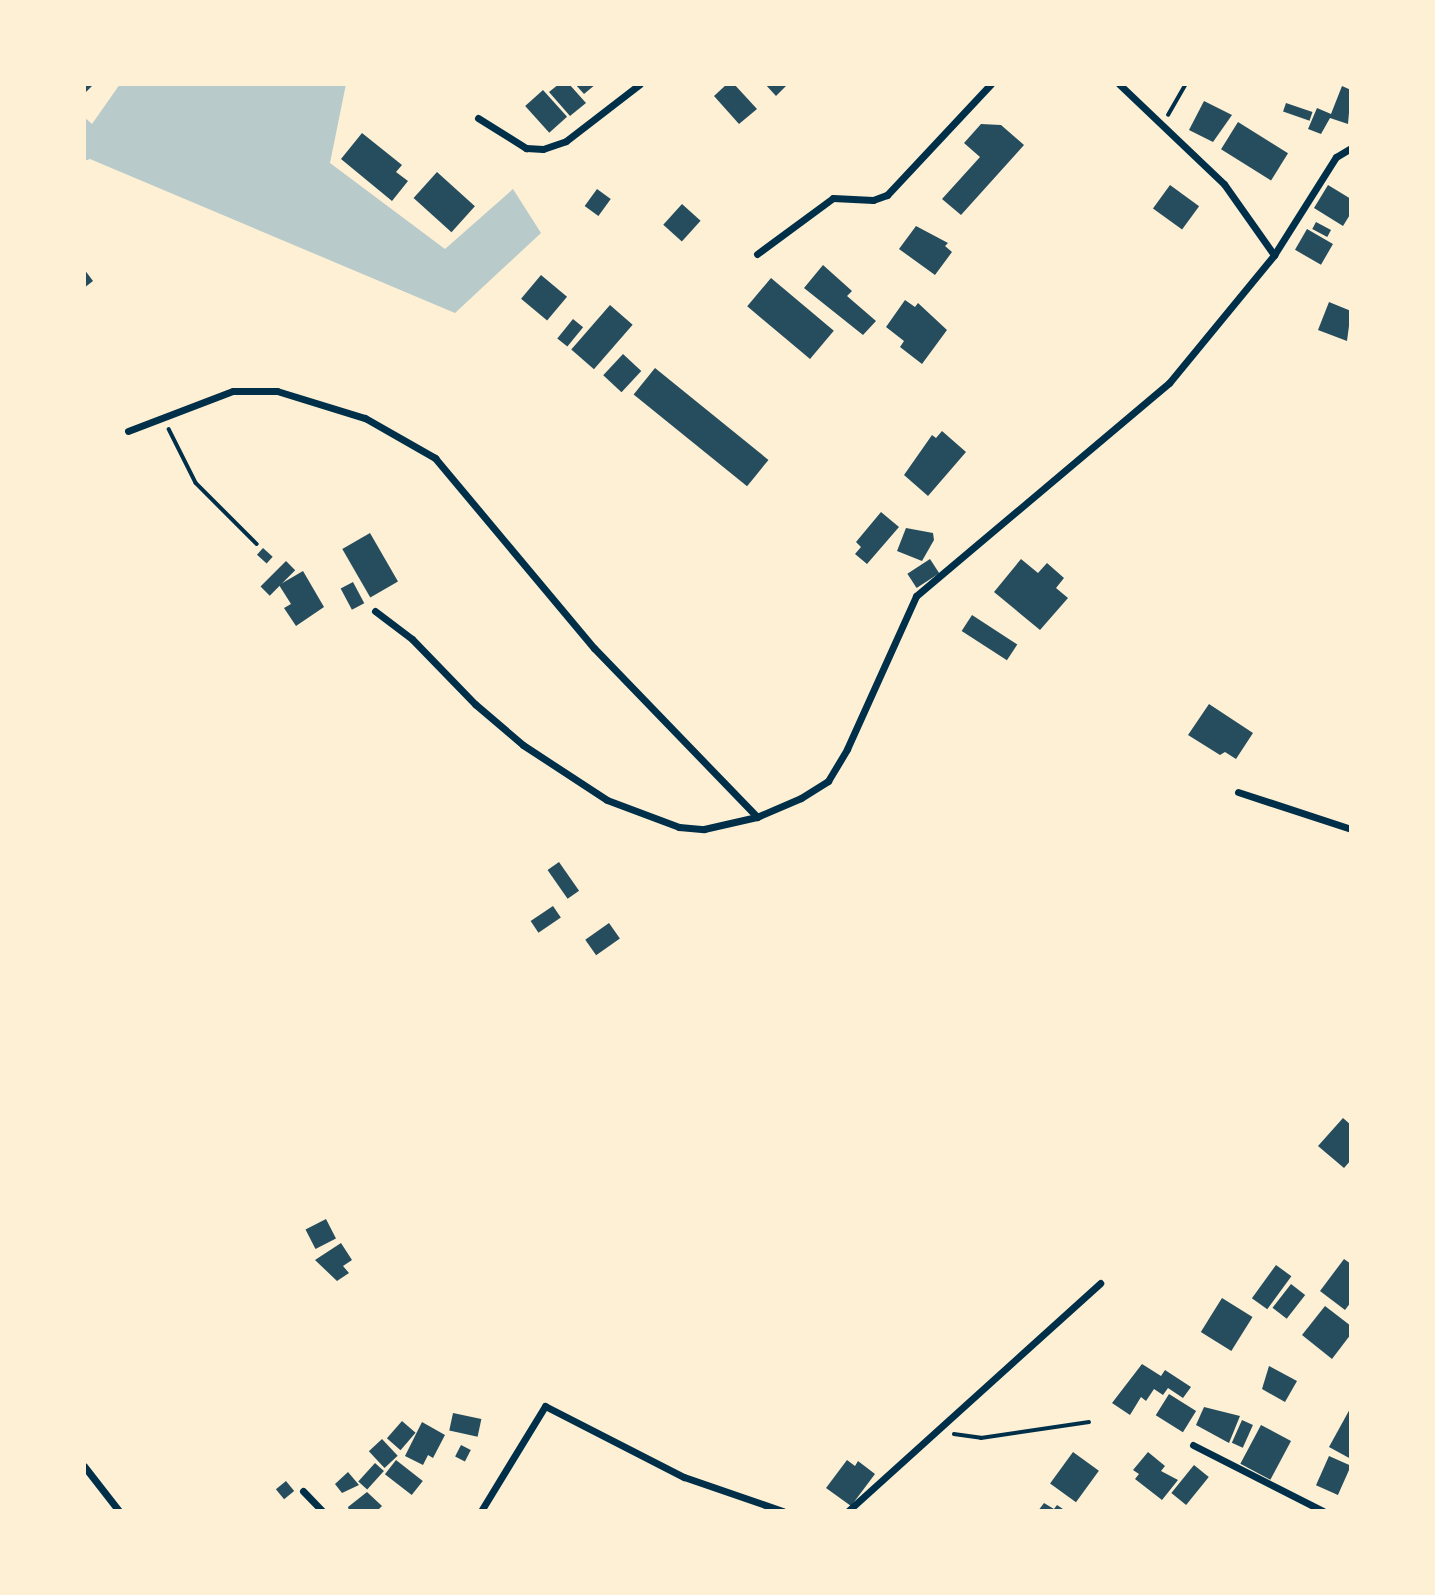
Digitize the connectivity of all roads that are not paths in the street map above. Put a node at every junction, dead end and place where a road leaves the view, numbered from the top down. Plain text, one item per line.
1 (640, 84) edge
2 (991, 84) edge
3 (1119, 84) edge
4 (478, 118) dead end
5 (1351, 148) edge
6 (757, 254) dead end
7 (1274, 255) junction
8 (128, 431) dead end
9 (375, 611) dead end
10 (1238, 792) dead end
11 (757, 817) junction
12 (1351, 829) edge
13 (1100, 1283) dead end
14 (1193, 1445) dead end
15 (84, 1466) edge
16 (303, 1492) dead end
17 (119, 1511) edge
18 (322, 1511) edge
19 (481, 1511) edge
20 (783, 1511) edge
21 (848, 1511) edge
22 (1323, 1511) edge

1 - 4 street
2 - 6 street
3 - 7 street
5 - 7 street
7 - 11 street
8 - 11 street
9 - 11 street
10 - 12 street
13 - 21 street
14 - 22 street
15 - 17 street
16 - 18 street
19 - 20 street

